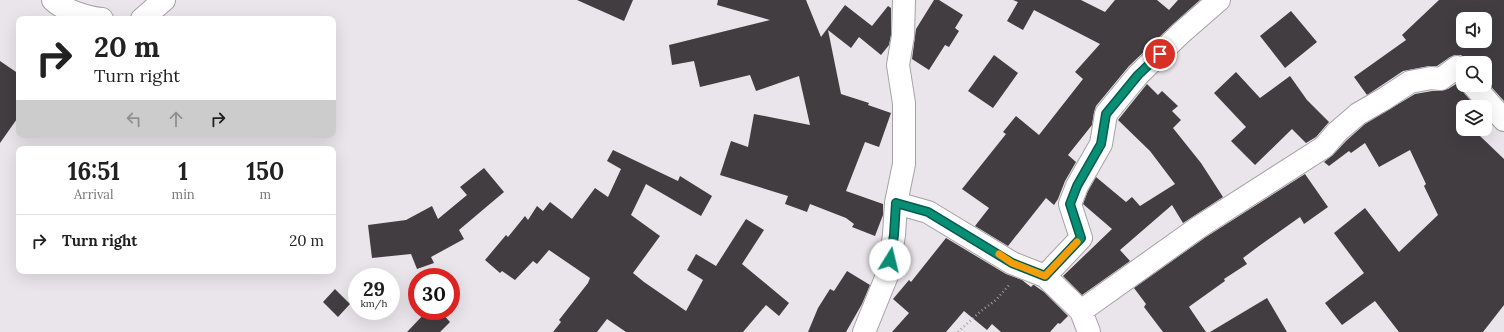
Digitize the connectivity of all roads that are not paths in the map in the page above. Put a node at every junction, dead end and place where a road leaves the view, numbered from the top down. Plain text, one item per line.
1 (53, 0) edge
2 (164, 0) edge
3 (904, 0) edge
4 (1219, 0) edge
5 (89, 16) edge
6 (145, 16) edge
7 (1456, 68) edge
8 (1479, 92) edge
9 (1504, 120) edge
10 (896, 203) junction
11 (1036, 273) junction
12 (1081, 311) junction
13 (864, 332) edge
14 (1089, 332) edge

1 - 5 street
2 - 6 street
3 - 10 street
4 - 11 street
7 - 12 street
8 - 9 street
10 - 11 street
10 - 13 street
11 - 12 street
12 - 14 street

